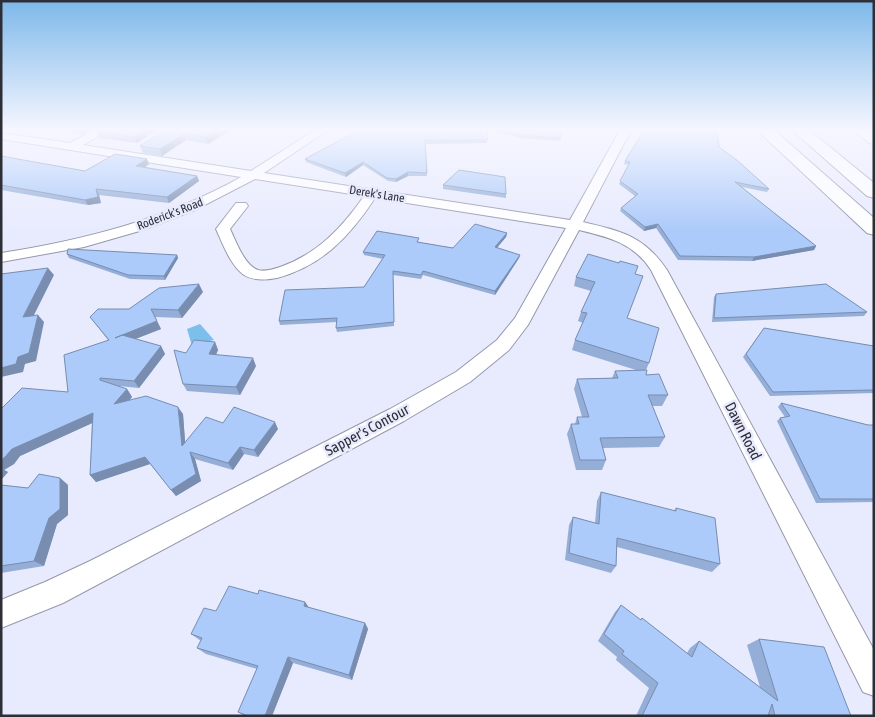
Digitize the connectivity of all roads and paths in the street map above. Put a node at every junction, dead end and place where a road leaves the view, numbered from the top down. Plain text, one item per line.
1 (176, 163) edge
2 (270, 163) edge
3 (608, 163) edge
4 (801, 163) edge
5 (840, 163) edge
6 (252, 175) junction
7 (873, 190) edge
8 (372, 193) junction
9 (241, 206) dead end
10 (575, 225) junction
11 (874, 229) edge
12 (1, 258) edge
13 (1, 614) edge
14 (874, 681) edge

1 - 6 street, Derek's Lane
2 - 6 street, Roderick's Road
3 - 10 street, Sapper's Contour
4 - 11 highway
5 - 7 highway
6 - 8 street, Derek's Lane
6 - 12 street, Roderick's Road
8 - 9 street
8 - 10 street, Derek's Lane
10 - 13 street, Sapper's Contour
10 - 14 street, Dawn Road

